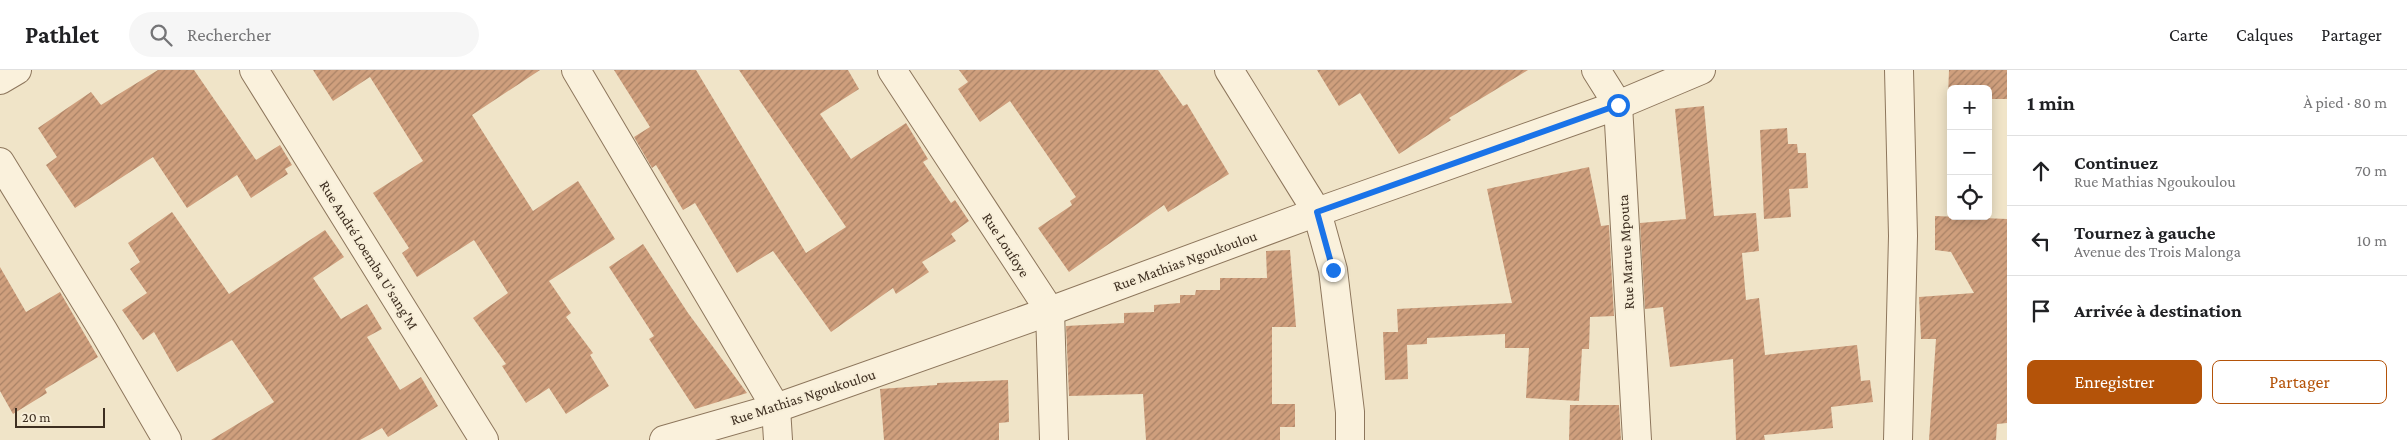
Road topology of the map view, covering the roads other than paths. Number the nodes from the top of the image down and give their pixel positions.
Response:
1 (17, 70) edge
2 (254, 70) edge
3 (576, 70) edge
4 (892, 70) edge
5 (1229, 70) edge
6 (1596, 70) edge
7 (1701, 70) edge
8 (1899, 70) edge
9 (0, 80) edge
10 (1618, 105) junction
11 (0, 162) edge
12 (1317, 212) junction
13 (1050, 311) junction
14 (776, 408) junction
15 (167, 440) edge
16 (484, 440) edge
17 (664, 440) edge
18 (778, 440) edge
19 (1054, 440) edge
20 (1350, 440) edge
21 (1637, 440) edge
22 (1898, 440) edge

1 - 9 street
2 - 16 street, Rue André Loemba U'sang'M
3 - 14 street
4 - 13 street, Rue Loufoye
5 - 12 street
6 - 10 street, Rue Marue Mpouta
7 - 10 street, Rue Mathias Ngoukoulou
8 - 22 street
10 - 12 street, Rue Mathias Ngoukoulou
10 - 21 street, Rue Marue Mpouta
11 - 15 street
12 - 13 street, Rue Mathias Ngoukoulou
12 - 20 street
13 - 14 street, Rue Mathias Ngoukoulou
13 - 19 street
14 - 17 street, Rue Mathias Ngoukoulou
14 - 18 street

